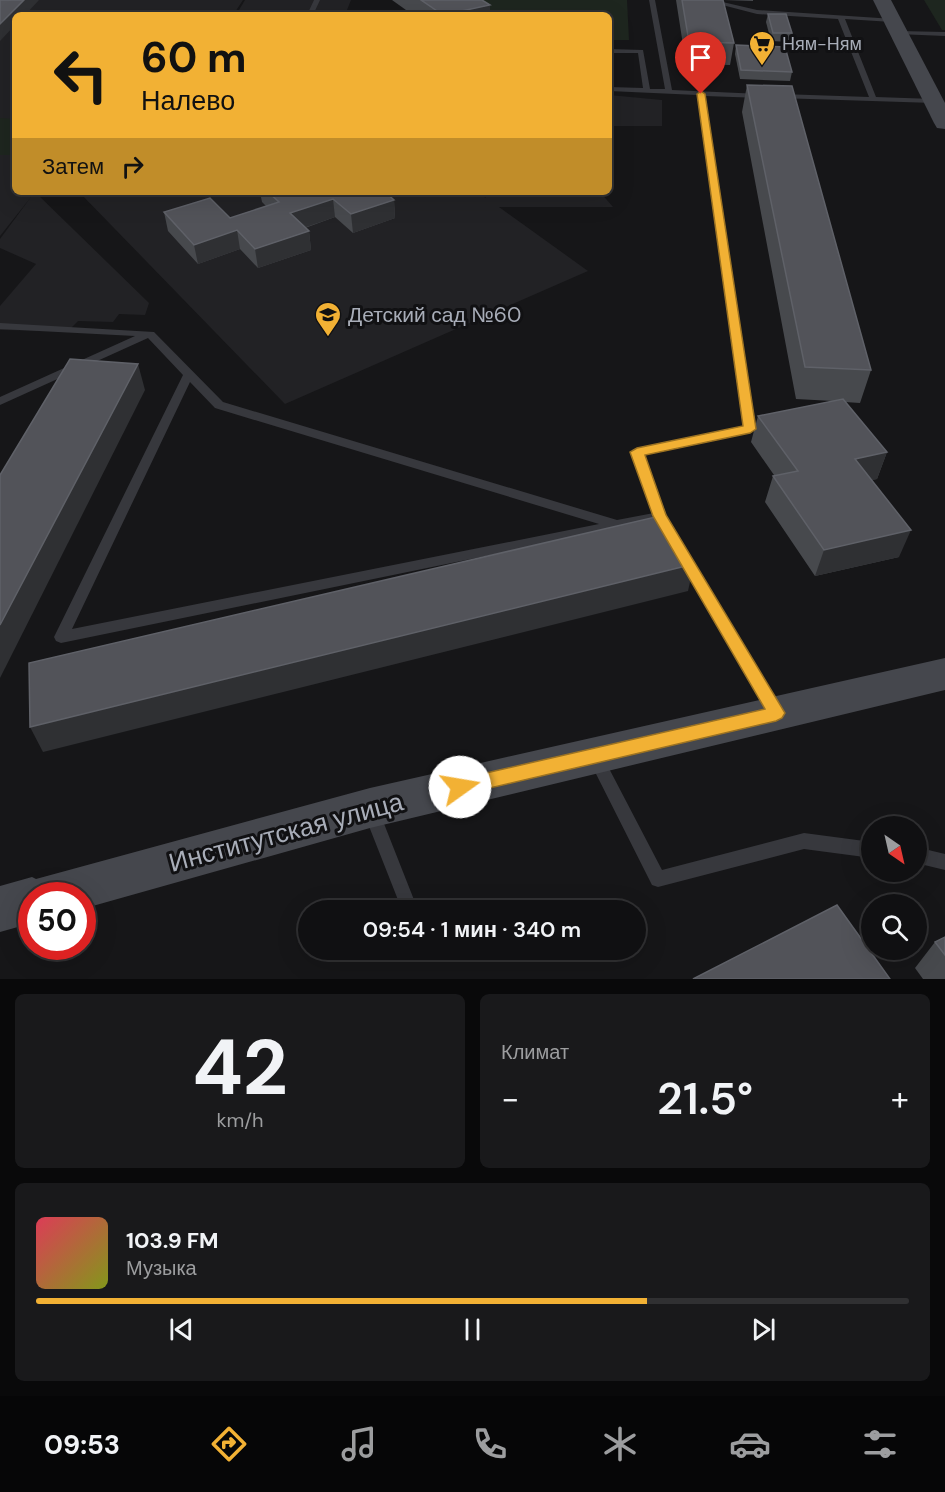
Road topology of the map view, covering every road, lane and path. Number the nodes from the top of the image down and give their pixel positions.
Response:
1 (652, 0) edge
2 (706, 0) edge
3 (882, 0) edge
4 (840, 18) junction
5 (896, 27) junction
6 (945, 34) edge
7 (612, 51) edge
8 (612, 89) edge
9 (647, 91) junction
10 (669, 92) junction
11 (701, 94) junction
12 (874, 100) junction
13 (934, 101) junction
14 (945, 123) edge
15 (0, 326) edge
16 (150, 334) junction
17 (189, 374) junction
18 (0, 401) edge
19 (660, 516) junction
20 (615, 525) junction
21 (945, 674) edge
22 (776, 713) junction
23 (595, 756) junction
24 (370, 807) junction
25 (861, 849) edge
26 (927, 858) edge
27 (945, 862) edge
28 (96, 883) edge
29 (406, 900) edge
30 (18, 904) edge
31 (0, 909) edge

1 - 10 lane
2 - 4 lane
3 - 5 main road
4 - 5 lane
4 - 12 lane
5 - 6 lane
5 - 13 main road
7 - 9 lane
8 - 9 lane
9 - 10 lane
10 - 11 lane
11 - 12 lane
11 - 19 lane
12 - 13 lane
13 - 14 main road
15 - 16 lane
16 - 17 lane
16 - 18 lane
17 - 20 lane
17 - 20 lane
19 - 20 lane
19 - 22 lane
21 - 22 main road, Институтская улица
22 - 23 main road, Институтская улица
23 - 24 main road, Институтская улица
23 - 25 lane
24 - 28 main road, Институтская улица
24 - 29 lane
26 - 27 lane
30 - 31 main road

